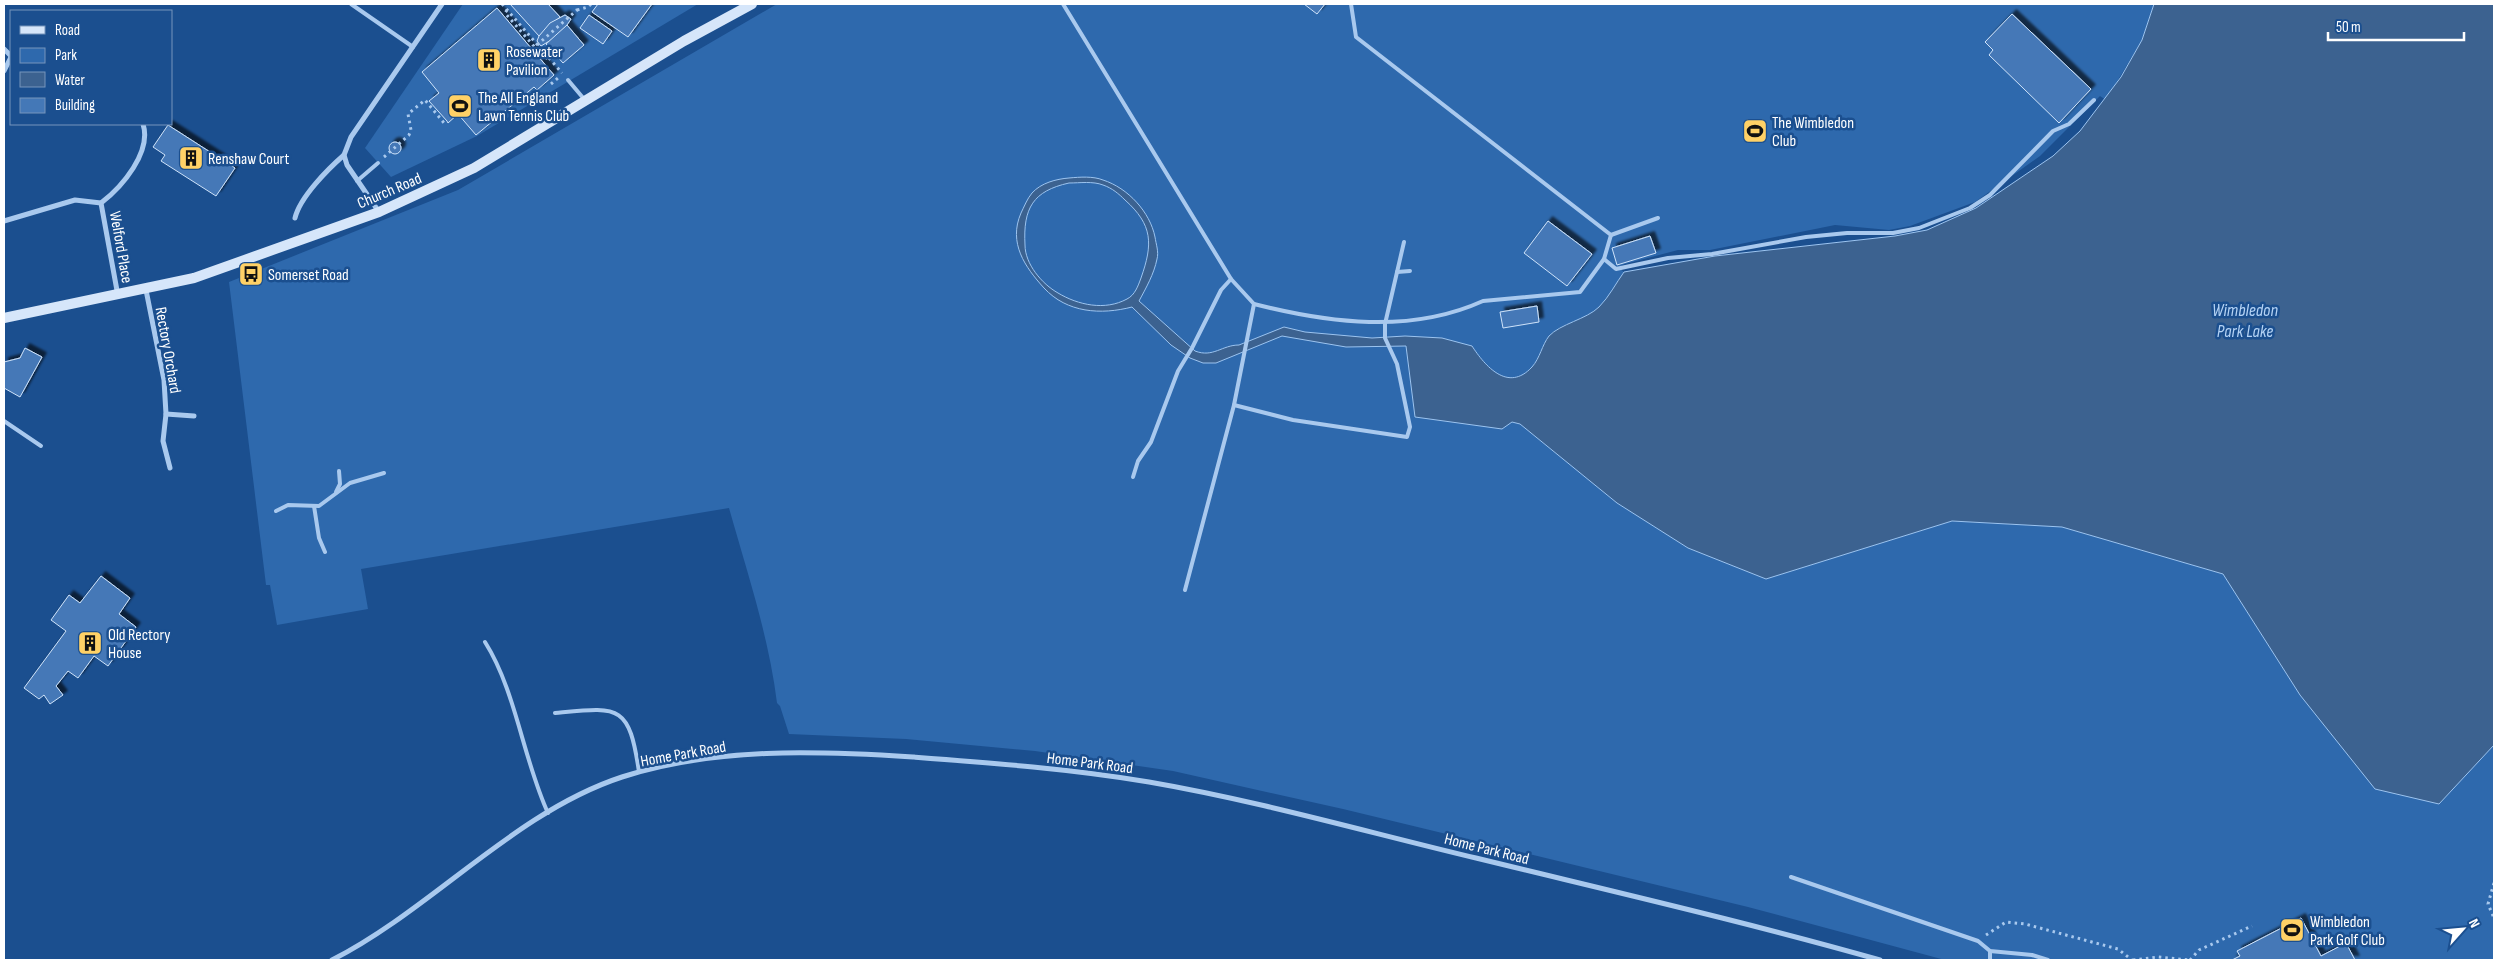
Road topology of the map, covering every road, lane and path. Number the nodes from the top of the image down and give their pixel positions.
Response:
1 (351, 4) edge
2 (442, 4) edge
3 (502, 4) edge
4 (578, 4) edge
5 (591, 4) edge
6 (752, 4) edge
7 (1063, 4) edge
8 (1351, 4) edge
9 (577, 10) junction
10 (534, 47) junction
11 (414, 48) junction
12 (10, 58) edge
13 (4, 71) edge
14 (557, 79) dead end
15 (568, 80) joint
16 (551, 84) dead end
17 (2094, 100) dead end
18 (586, 101) junction
19 (447, 121) dead end
20 (143, 125) edge
21 (344, 155) junction
22 (378, 163) joint
23 (357, 181) junction
24 (101, 203) junction
25 (379, 212) junction
26 (295, 218) dead end
27 (1658, 218) dead end
28 (4, 221) edge
29 (1611, 235) junction
30 (1404, 242) dead end
31 (1604, 260) junction
32 (1410, 271) dead end
33 (1397, 272) junction
34 (1232, 279) junction
35 (146, 290) junction
36 (118, 296) junction
37 (1254, 304) junction
38 (4, 318) edge
39 (1385, 324) junction
40 (1234, 405) junction
41 (166, 414) junction
42 (194, 416) dead end
43 (4, 421) edge
44 (41, 446) dead end
45 (170, 468) dead end
46 (339, 471) dead end
47 (384, 474) dead end
48 (1133, 476) dead end
49 (336, 492) junction
50 (314, 506) junction
51 (276, 511) dead end
52 (326, 552) dead end
53 (1186, 590) dead end
54 (486, 642) dead end
55 (555, 714) dead end
56 (639, 772) junction
57 (548, 814) junction
58 (1792, 877) dead end
59 (2494, 883) edge
60 (2494, 918) edge
61 (2252, 926) dead end
62 (1978, 941) junction
63 (1990, 951) junction
64 (332, 960) edge
65 (1880, 960) edge
66 (1990, 960) edge
67 (2048, 960) edge
68 (2132, 960) edge
69 (2190, 960) edge

1 - 11 lane
2 - 11 street
3 - 10 path
4 - 9 path
5 - 9 path
6 - 18 street, Church Road
7 - 34 lane
8 - 29 lane
9 - 10 path
10 - 15 path
11 - 21 street
12 - 13 street
14 - 16 path
15 - 18 lane
17 - 31 lane
18 - 25 street, Church Road
19 - 22 path
20 - 24 street, Welford Place
21 - 23 street
21 - 26 street
22 - 23 lane
23 - 25 street
24 - 28 street, Welford Place
24 - 36 street, Welford Place
25 - 35 street, Church Road
27 - 29 lane
29 - 31 lane
30 - 33 lane
31 - 39 lane
32 - 33 lane
33 - 39 lane
34 - 37 lane
34 - 48 lane
35 - 36 street, Church Road
35 - 41 street, Rectory Orchard
36 - 38 street, Church Road
37 - 39 lane
37 - 40 lane
39 - 40 lane
40 - 53 lane
41 - 42 street, Rectory Orchard
41 - 45 street, Rectory Orchard
43 - 44 lane
46 - 49 lane
47 - 49 lane
49 - 50 lane
50 - 51 lane
50 - 52 lane
54 - 57 lane
55 - 56 lane
56 - 57 street, Home Park Road
56 - 65 street, Home Park Road
57 - 64 street, Home Park Road
58 - 62 lane
59 - 60 path
61 - 69 path
62 - 63 lane
62 - 68 path
63 - 66 lane
63 - 67 lane
68 - 69 path

